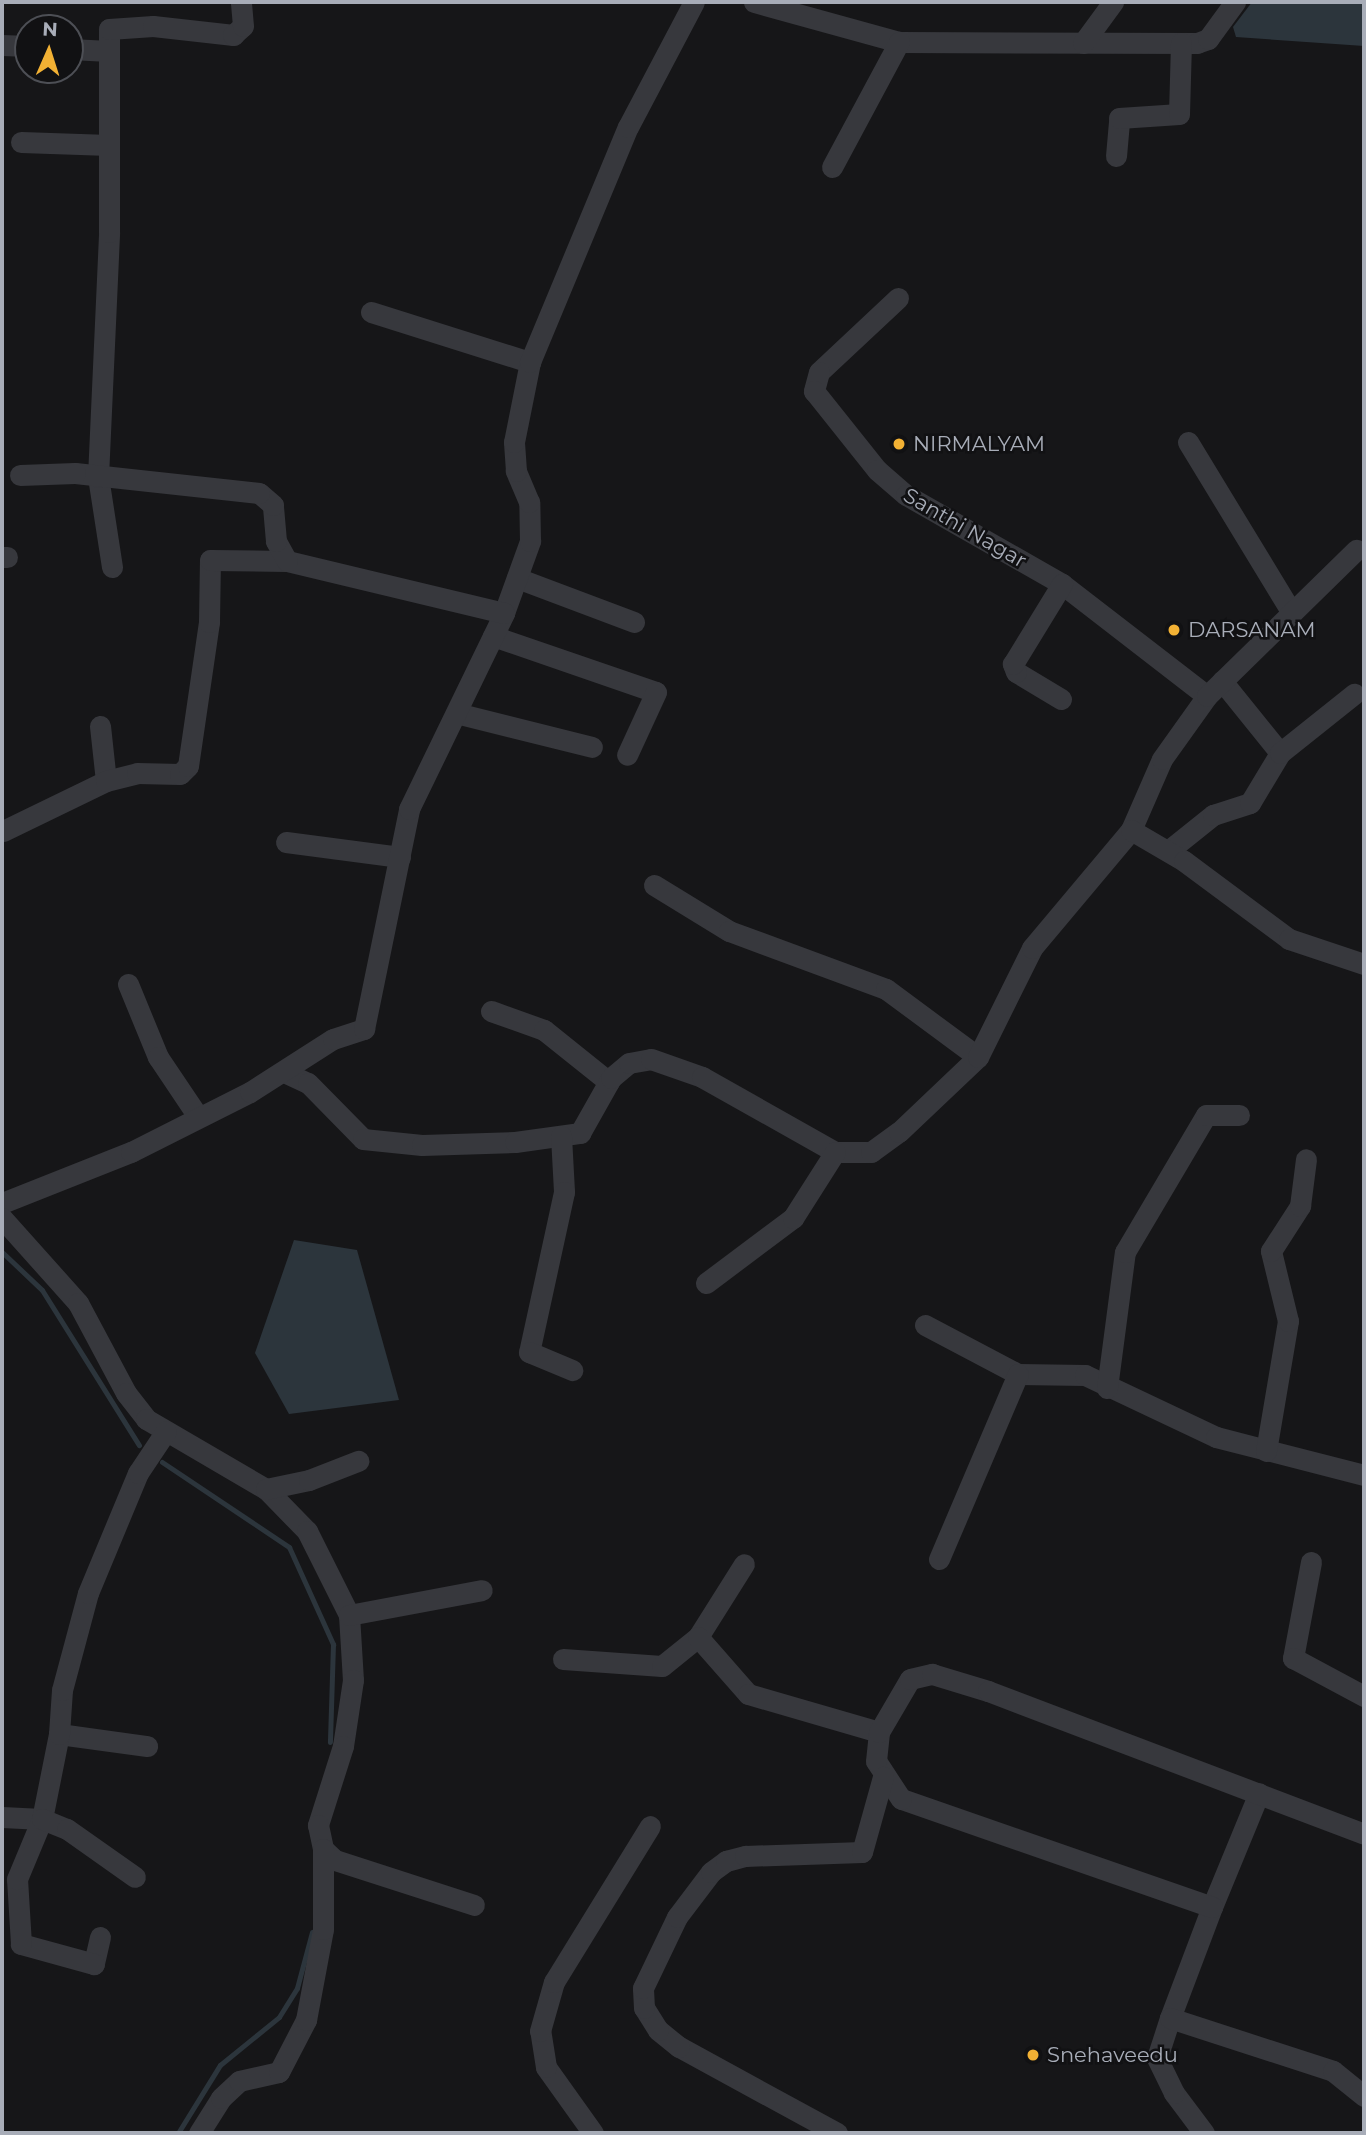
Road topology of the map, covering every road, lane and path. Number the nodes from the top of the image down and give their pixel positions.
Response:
1 (241, 2) edge
2 (694, 2) edge
3 (754, 2) edge
4 (1113, 2) edge
5 (1235, 2) edge
6 (899, 42) junction
7 (1083, 43) junction
8 (1181, 43) junction
9 (84, 50) edge
10 (109, 51) junction
11 (21, 142) dead end
12 (109, 145) junction
13 (1116, 156) dead end
14 (832, 167) dead end
15 (898, 298) dead end
16 (371, 313) dead end
17 (530, 362) junction
18 (1188, 442) dead end
19 (20, 475) dead end
20 (98, 477) junction
21 (1356, 550) dead end
22 (287, 561) junction
23 (112, 567) dead end
24 (517, 578) junction
25 (1062, 584) junction
26 (504, 612) junction
27 (1292, 613) junction
28 (634, 622) dead end
29 (493, 636) junction
30 (1215, 688) junction
31 (1354, 694) dead end
32 (1061, 699) dead end
33 (456, 713) junction
34 (100, 726) dead end
35 (592, 747) dead end
36 (1280, 753) junction
37 (627, 755) dead end
38 (106, 780) junction
39 (1131, 830) junction
40 (3, 831) edge
41 (286, 842) dead end
42 (1168, 851) junction
43 (400, 858) junction
44 (654, 885) dead end
45 (1364, 964) edge
46 (128, 984) dead end
47 (491, 1011) dead end
48 (978, 1057) junction
49 (284, 1072) junction
50 (609, 1082) junction
51 (197, 1115) junction
52 (1239, 1115) dead end
53 (561, 1136) junction
54 (835, 1152) junction
55 (1306, 1159) dead end
56 (2, 1203) edge
57 (2, 1218) edge
58 (706, 1283) dead end
59 (925, 1325) dead end
60 (572, 1370) dead end
61 (1018, 1374) junction
62 (1107, 1388) junction
63 (166, 1432) junction
64 (1266, 1451) junction
65 (358, 1461) dead end
66 (1364, 1475) edge
67 (266, 1489) junction
68 (939, 1559) dead end
69 (1311, 1562) dead end
70 (744, 1564) dead end
71 (482, 1590) dead end
72 (349, 1615) junction
73 (698, 1637) junction
74 (563, 1659) dead end
75 (1364, 1696) edge
76 (879, 1732) junction
77 (60, 1734) junction
78 (147, 1746) dead end
79 (883, 1777) junction
80 (1259, 1793) junction
81 (2, 1817) edge
82 (42, 1819) junction
83 (650, 1826) dead end
84 (1364, 1835) edge
85 (323, 1849) junction
86 (135, 1877) dead end
87 (474, 1905) dead end
88 (1212, 1907) junction
89 (100, 1937) dead end
90 (1170, 2018) junction
91 (1364, 2095) edge
92 (202, 2132) edge
93 (593, 2133) edge
94 (838, 2133) edge
95 (1204, 2133) edge

1 - 10 street
2 - 17 street
3 - 6 street
4 - 7 street
5 - 8 street
6 - 7 street
6 - 14 street
7 - 8 street
8 - 13 street
9 - 10 street
10 - 12 street
11 - 12 street
12 - 20 street
15 - 25 street, Santhi Nagar
16 - 17 street
17 - 24 street
18 - 27 street
19 - 20 street
20 - 22 street
20 - 23 street
21 - 27 street
22 - 26 street
22 - 38 street
24 - 26 street
24 - 28 street
25 - 30 street, Santhi Nagar
25 - 32 street
26 - 29 street
27 - 30 street
29 - 33 street
29 - 37 street
30 - 36 street, Santhi Nagar
30 - 39 street
31 - 36 street
33 - 35 street
33 - 43 street
34 - 38 street
36 - 42 street
38 - 40 street
39 - 42 street
39 - 48 street
41 - 43 street
42 - 45 street
43 - 49 street
44 - 48 street
46 - 51 street
47 - 50 street
48 - 54 street
49 - 51 street
49 - 53 street
50 - 53 street
50 - 54 street
51 - 56 street
52 - 62 street
53 - 60 street
54 - 58 street
55 - 64 street
57 - 63 street
59 - 61 street
61 - 62 street
61 - 68 street
62 - 64 street
63 - 67 street
63 - 77 street
64 - 66 street
65 - 67 street
67 - 72 street
69 - 75 street
70 - 73 street
71 - 72 street
72 - 85 street
73 - 74 street
73 - 76 street
76 - 79 street
76 - 80 street
77 - 78 street
77 - 82 street
79 - 88 street
79 - 94 street
80 - 84 street
80 - 88 street
81 - 82 street
82 - 86 street
82 - 89 street
83 - 93 street
85 - 87 street
85 - 92 street
88 - 90 street
90 - 91 street
90 - 95 street

